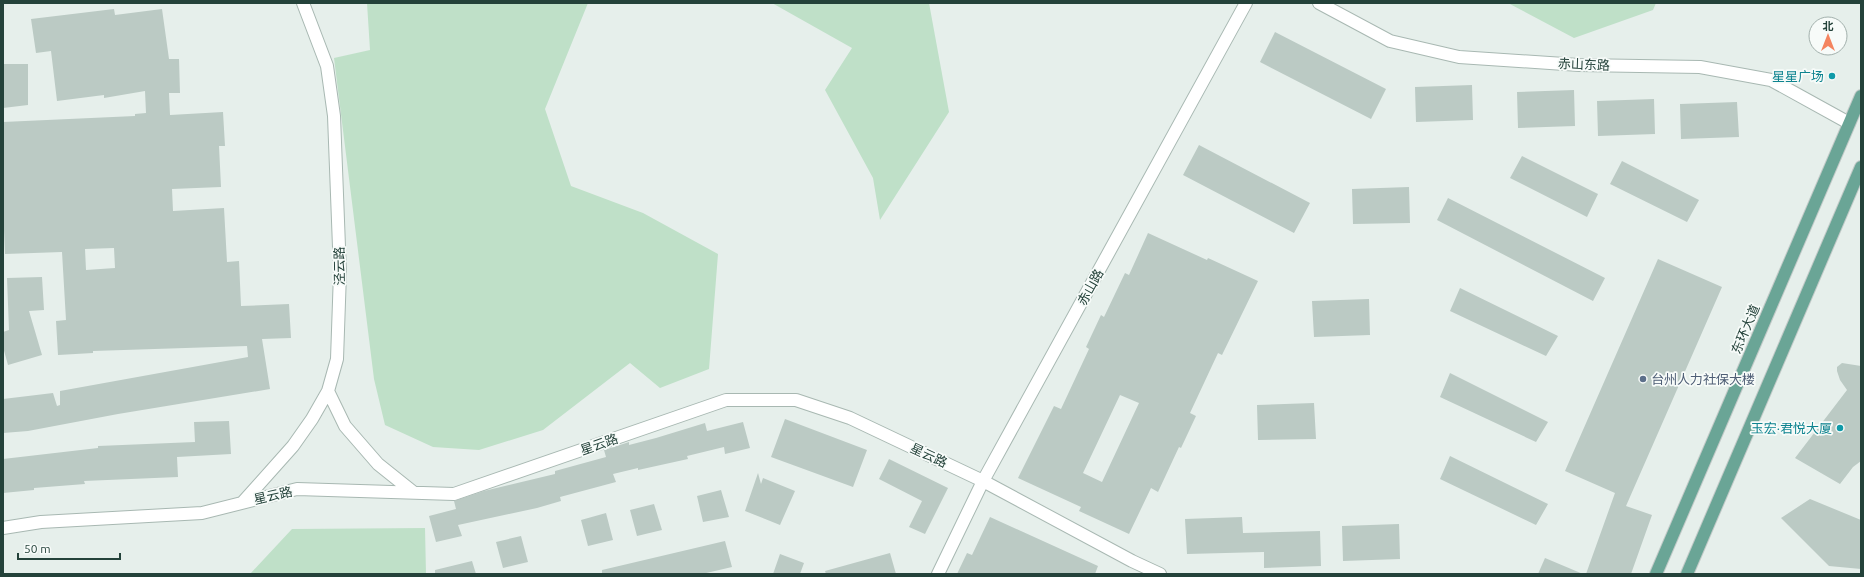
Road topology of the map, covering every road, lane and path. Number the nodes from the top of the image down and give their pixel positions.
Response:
1 (303, 3) edge
2 (1246, 3) edge
3 (1319, 3) edge
4 (1861, 96) edge
5 (1849, 123) junction
6 (1861, 167) edge
7 (328, 391) junction
8 (983, 481) junction
9 (413, 492) junction
10 (243, 502) junction
11 (3, 528) edge
12 (938, 574) edge
13 (1160, 574) edge
14 (1656, 574) edge
15 (1687, 574) edge

1 - 7 street, 泾云路
2 - 8 street, 赤山路
3 - 5 street, 赤山东路
4 - 5 main road, 东环大道
5 - 14 main road, 东环大道
6 - 15 main road
7 - 9 street
7 - 10 street, 泾云路
8 - 9 street, 星云路
8 - 12 street, 赤山路
8 - 13 street, 星云路
9 - 10 street, 星云路
10 - 11 street, 星云路

